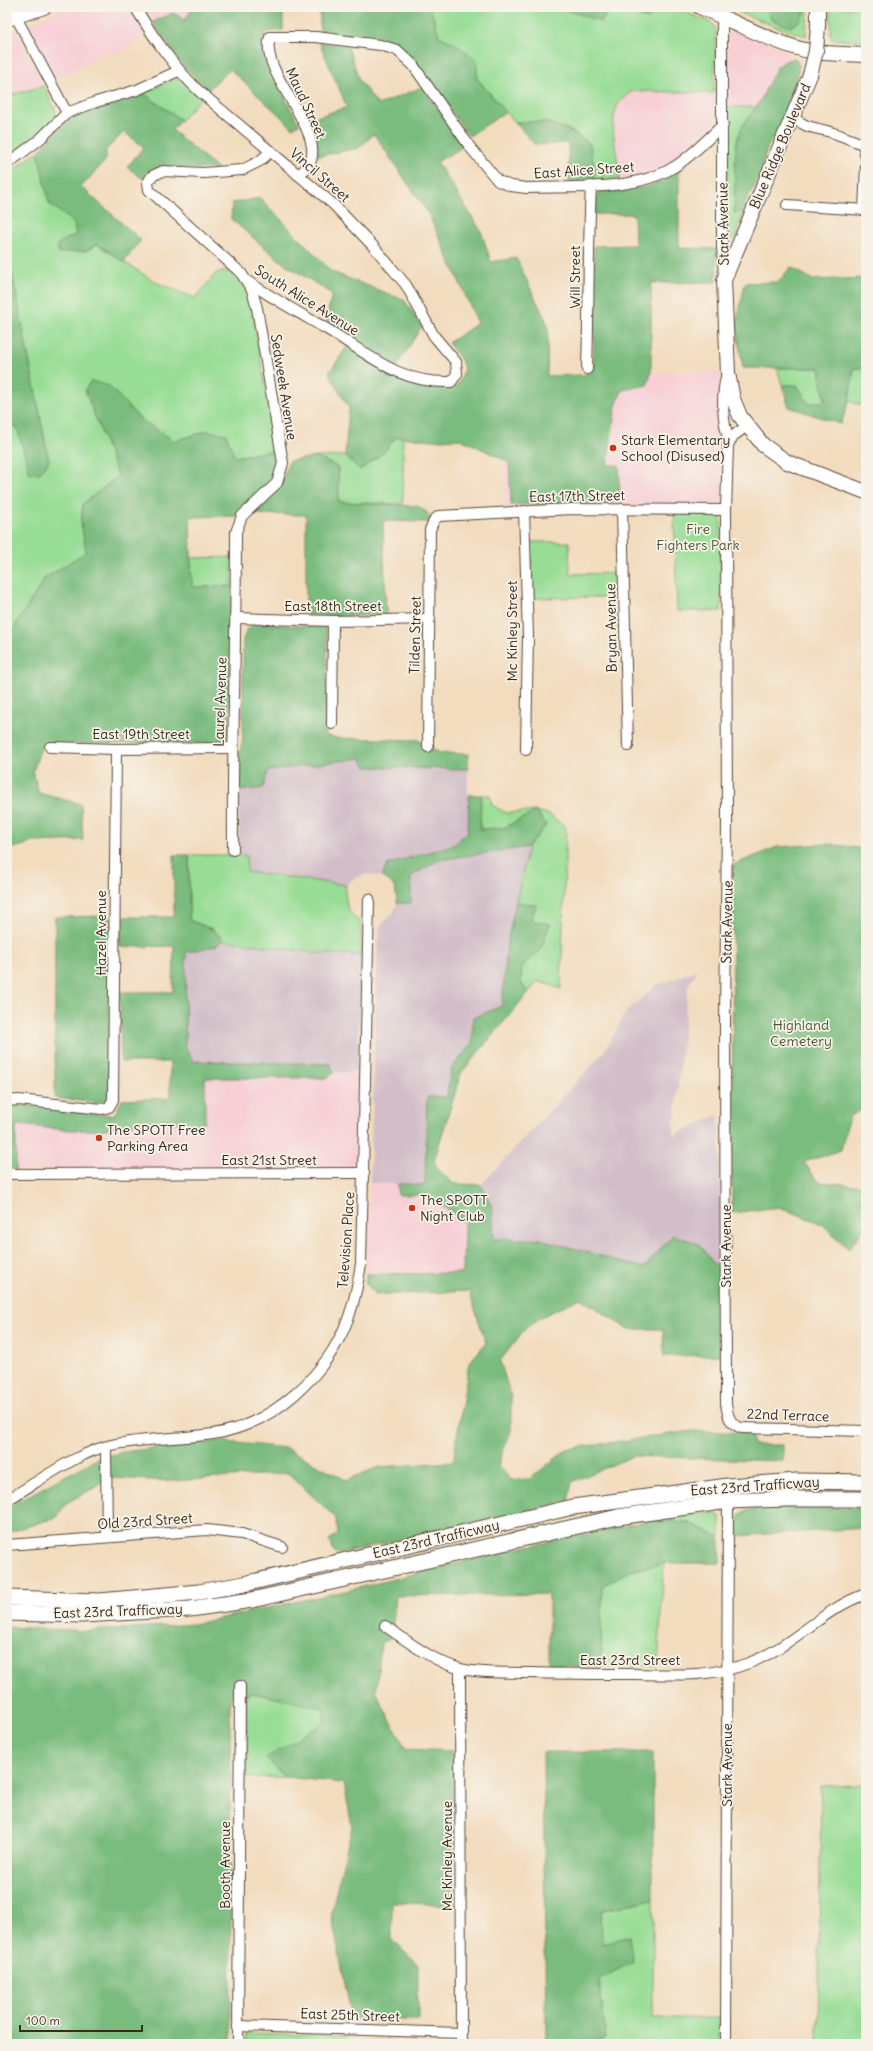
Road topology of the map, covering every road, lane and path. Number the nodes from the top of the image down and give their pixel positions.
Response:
1 (44, 7) edge
2 (135, 7) edge
3 (700, 7) edge
4 (818, 7) edge
5 (722, 12) edge
6 (11, 18) edge
7 (397, 50) joint
8 (866, 55) edge
9 (178, 71) junction
10 (67, 113) junction
11 (793, 117) junction
12 (723, 125) junction
13 (271, 151) junction
14 (866, 158) edge
15 (7, 164) edge
16 (866, 166) edge
17 (298, 175) junction
18 (591, 186) junction
19 (788, 205) dead end
20 (865, 210) edge
21 (246, 280) junction
22 (724, 280) junction
23 (587, 369) dead end
24 (728, 373) junction
25 (451, 382) joint
26 (747, 426) junction
27 (729, 440) junction
28 (866, 492) edge
29 (622, 509) junction
30 (726, 510) junction
31 (524, 511) junction
32 (433, 523) joint
33 (236, 618) junction
34 (430, 619) junction
35 (333, 621) junction
36 (332, 724) dead end
37 (628, 746) dead end
38 (50, 747) dead end
39 (428, 747) dead end
40 (232, 748) junction
41 (116, 749) junction
42 (526, 750) dead end
43 (233, 850) dead end
44 (369, 898) dead end
45 (7, 1101) edge
46 (364, 1173) junction
47 (7, 1174) edge
48 (726, 1404) joint
49 (866, 1431) edge
50 (106, 1447) junction
51 (866, 1482) edge
52 (728, 1486) junction
53 (866, 1499) edge
54 (7, 1500) edge
55 (728, 1501) junction
56 (107, 1537) junction
57 (7, 1545) edge
58 (282, 1547) dead end
59 (866, 1594) edge
60 (7, 1598) edge
61 (7, 1613) edge
62 (385, 1626) dead end
63 (460, 1669) junction
64 (727, 1669) junction
65 (240, 1686) dead end
66 (238, 2026) junction
67 (461, 2033) junction
68 (238, 2044) edge
69 (461, 2044) edge
70 (726, 2044) edge

1 - 6 main road
2 - 9 street, Vincil Street
3 - 5 main road
4 - 11 main road, Blue Ridge Boulevard, bridge
5 - 8 main road
5 - 12 street, Stark Avenue
6 - 10 street
7 - 17 street, Maud Street
7 - 18 street, East Alice Street
9 - 10 street
9 - 13 street, Vincil Street
10 - 15 street
11 - 14 street
11 - 22 main road, Blue Ridge Boulevard
12 - 18 street, East Alice Street
12 - 22 street, Stark Avenue
13 - 17 street, Vincil Street
13 - 21 street, South Alice Avenue
16 - 20 street
17 - 25 street, Vincil Street
18 - 23 street, Will Street
19 - 20 street
21 - 25 street, South Alice Avenue
21 - 33 street, Sedweek Avenue
22 - 24 main road, Stark Avenue
24 - 26 main road
24 - 27 street, Stark Avenue
26 - 27 street
26 - 28 main road
27 - 30 street, Stark Avenue
29 - 30 street, East 17th Street
29 - 31 street, East 17th Street
29 - 37 street, Bryan Avenue
30 - 48 street, Stark Avenue
31 - 32 street, East 17th Street
31 - 42 street, Mc Kinley Street
32 - 34 street, Tilden Street
33 - 35 street, East 18th Street
33 - 40 street, Laurel Avenue
34 - 35 street, East 18th Street
34 - 39 street, Tilden Street
35 - 36 street
38 - 41 street, East 19th Street
40 - 41 street, East 19th Street
40 - 43 street, Laurel Avenue
41 - 45 street, Hazel Avenue
44 - 46 street, Television Place
46 - 47 street, East 21st Street
46 - 50 street, Television Place
48 - 49 street, 22nd Terrace
50 - 54 street, Television Place
50 - 56 street
51 - 52 main road, East 23rd Trafficway
52 - 55 street, Stark Avenue
52 - 60 main road, East 23rd Trafficway
53 - 55 main road, East 23rd Trafficway
55 - 61 main road, East 23rd Trafficway
55 - 64 street, Stark Avenue
56 - 57 street, Old 23rd Street
56 - 58 street, Old 23rd Street
59 - 64 street, East 23rd Street
62 - 63 street, East 23rd Street
63 - 64 street, East 23rd Street
63 - 67 street, Mc Kinley Avenue
64 - 70 street, Stark Avenue
65 - 66 street, Booth Avenue
66 - 67 street, East 25th Street
66 - 68 street, Booth Avenue
67 - 69 street, Mc Kinley Avenue

